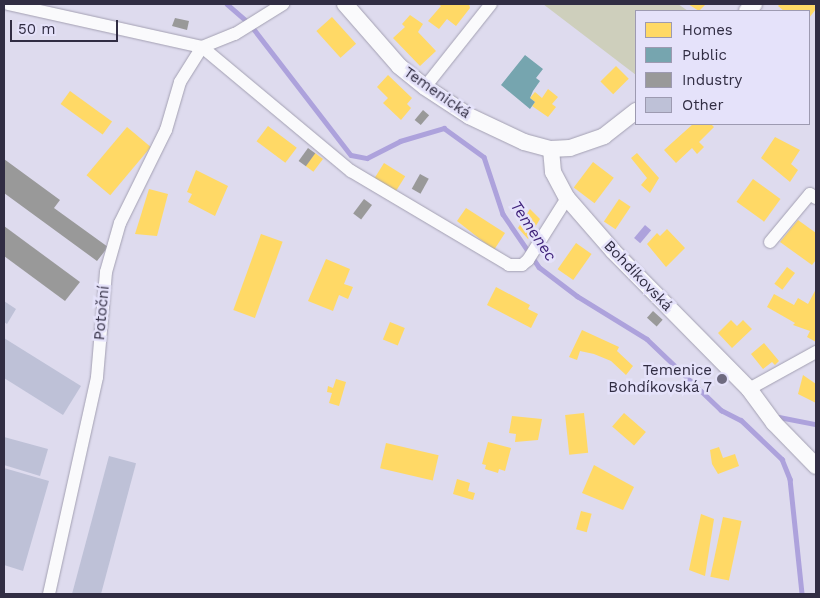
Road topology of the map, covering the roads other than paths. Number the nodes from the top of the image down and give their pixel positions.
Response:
1 (8, 4) edge
2 (283, 4) edge
3 (345, 4) edge
4 (491, 4) edge
5 (202, 47) junction
6 (425, 87) junction
7 (635, 112) edge
8 (551, 150) junction
9 (567, 198) junction
10 (816, 198) edge
11 (770, 242) dead end
12 (816, 352) edge
13 (749, 389) junction
14 (816, 466) edge
15 (49, 594) edge

1 - 5 street
2 - 5 street
3 - 6 street, Temenická
4 - 6 street
5 - 9 street
5 - 15 street, Potoční
6 - 8 street, Temenická
7 - 8 street
8 - 9 street, Bohdíkovská
9 - 13 street, Bohdíkovská
10 - 11 street
12 - 13 street
13 - 14 street, Bohdíkovská

